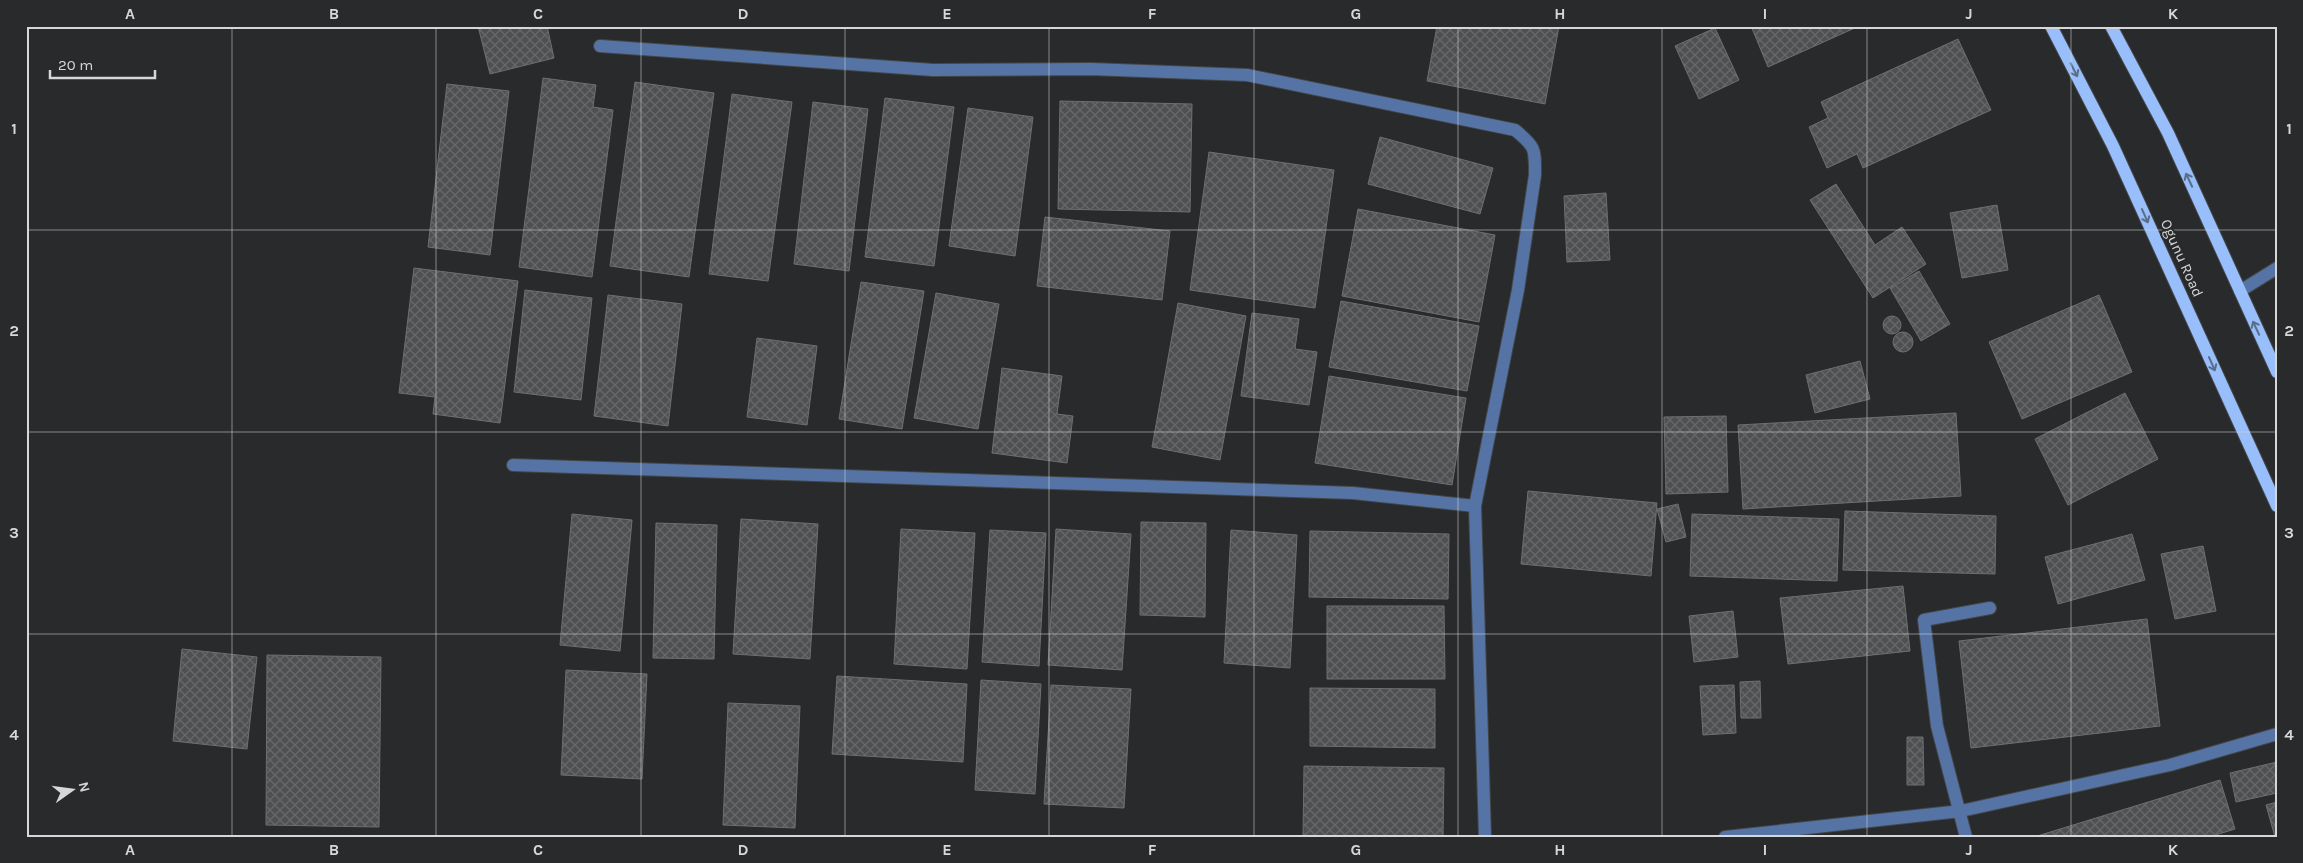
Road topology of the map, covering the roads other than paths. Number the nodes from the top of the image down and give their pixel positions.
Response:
1 (2051, 26) edge
2 (2111, 26) edge
3 (600, 46) dead end
4 (2277, 268) edge
5 (2240, 291) junction
6 (2277, 372) edge
7 (513, 465) dead end
8 (1475, 506) junction
9 (2277, 506) edge
10 (1990, 608) dead end
11 (2277, 734) edge
12 (1961, 811) junction
13 (1485, 837) edge
14 (1725, 837) edge
15 (1966, 837) edge

1 -> 9 main road, Ogunu Road
5 -> 2 main road
3 - 8 street
4 - 5 street
6 -> 5 main road
7 - 8 street
8 - 13 street
10 - 12 street
11 - 12 street
12 - 14 street
12 - 15 street

